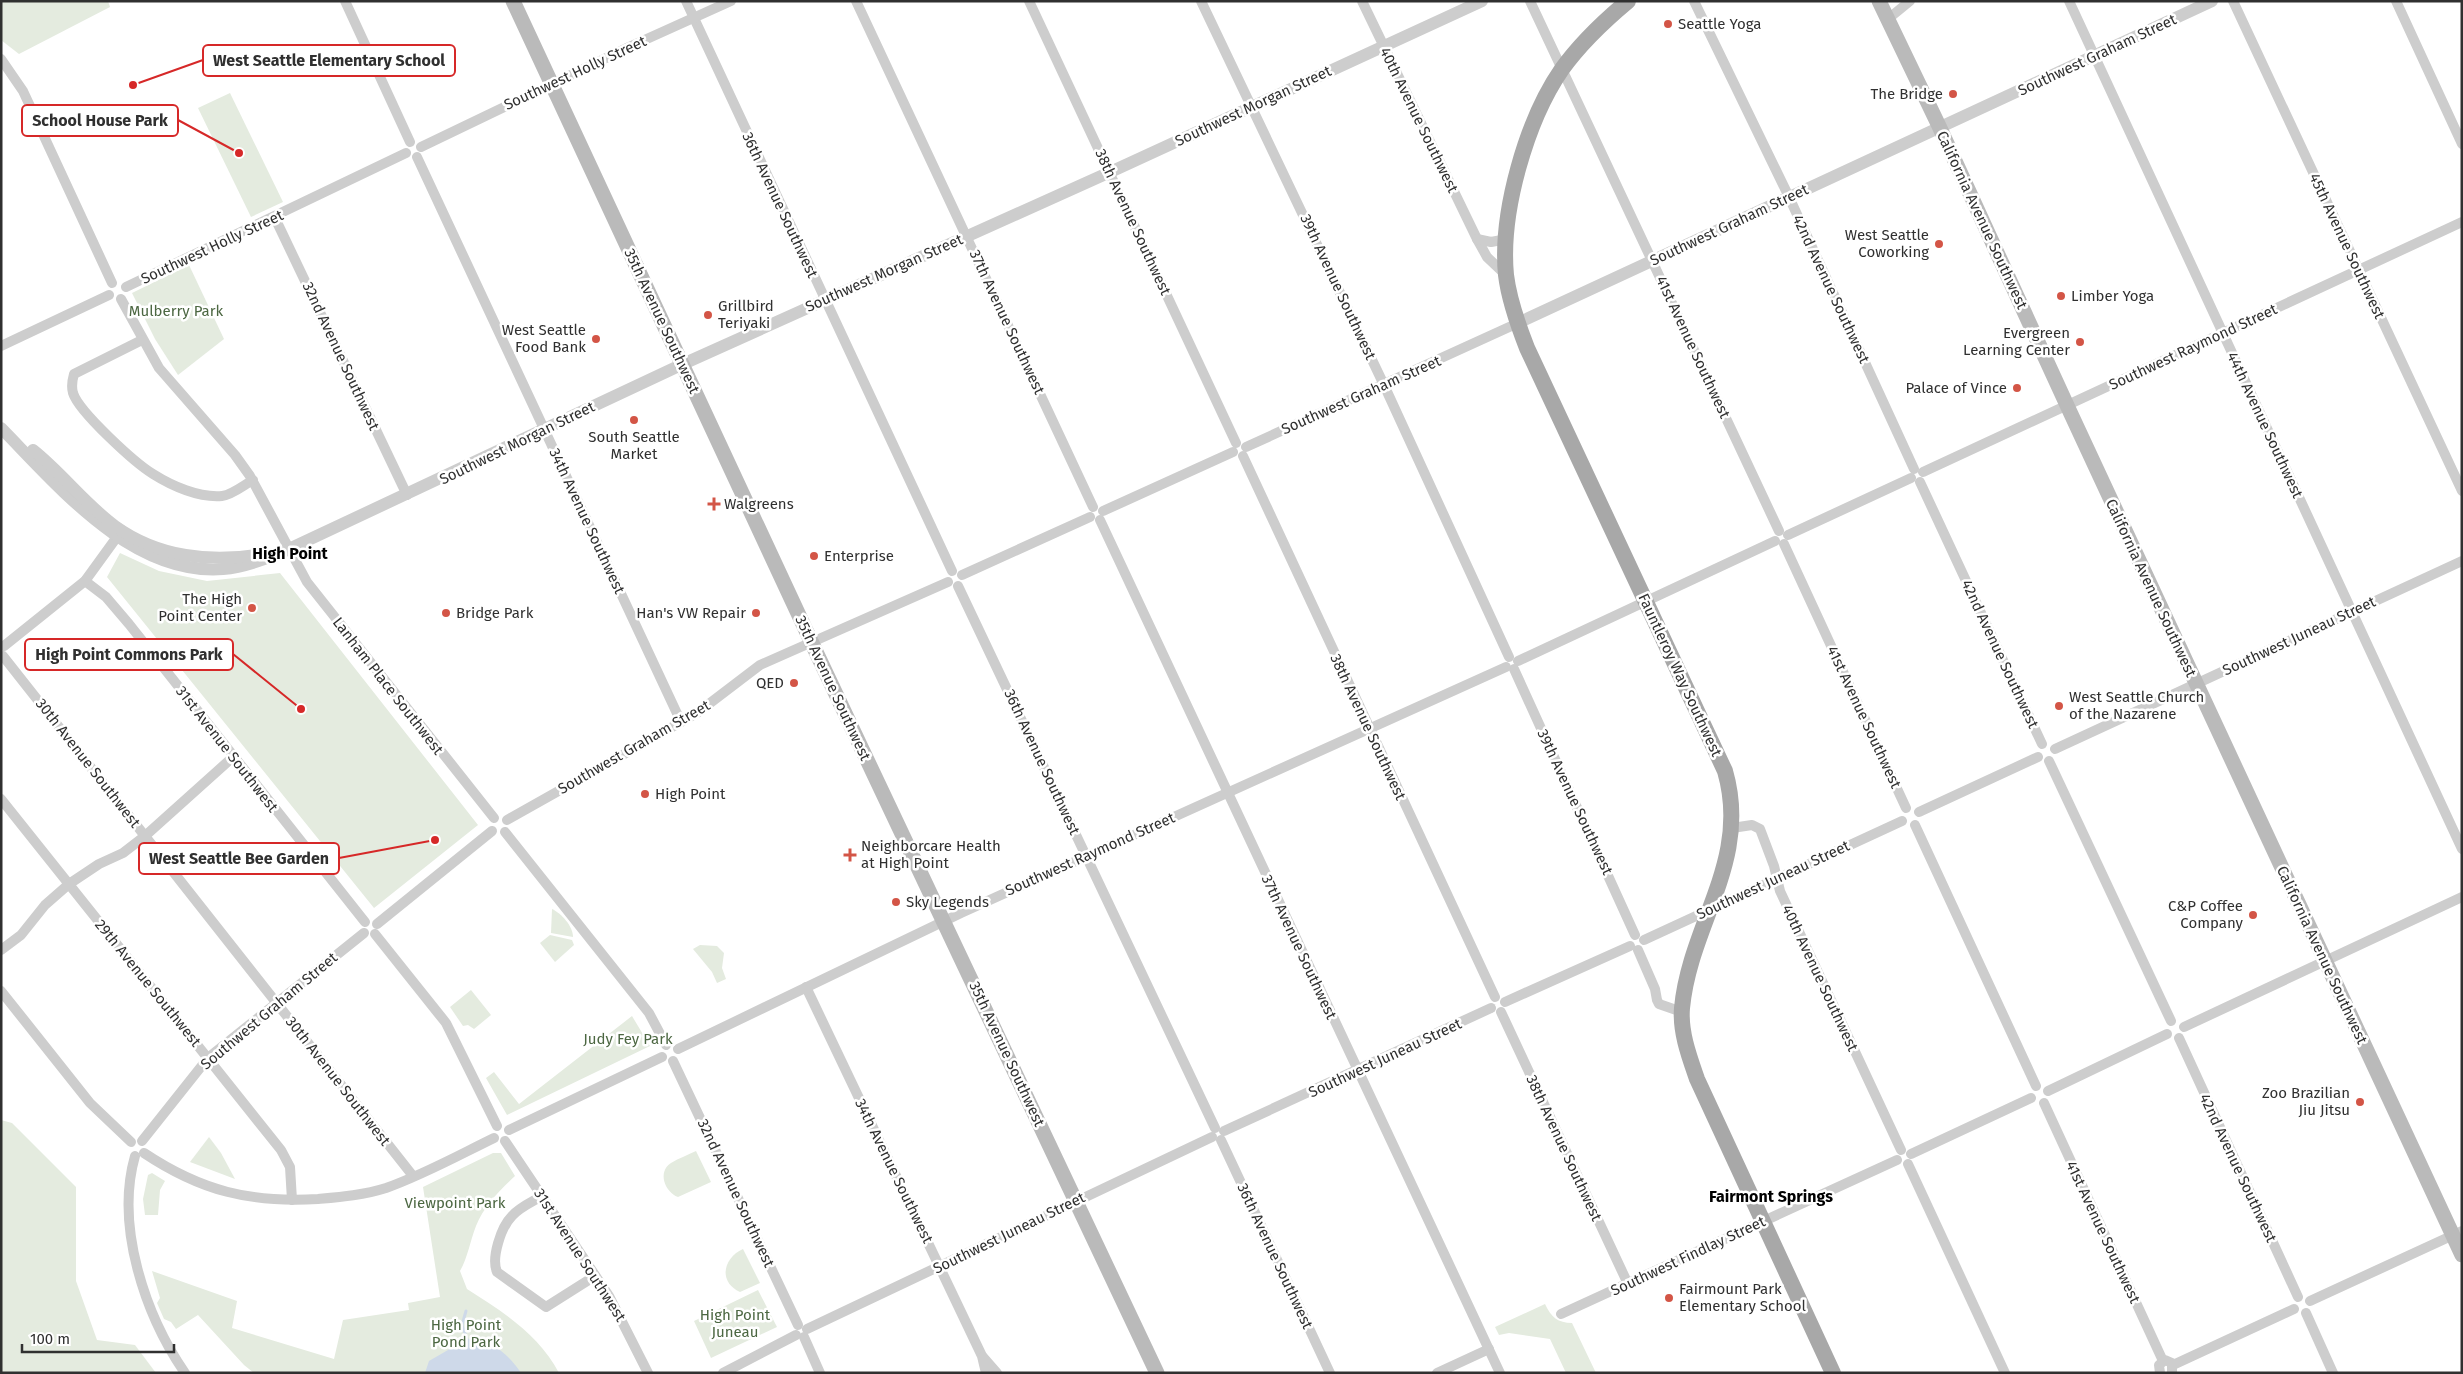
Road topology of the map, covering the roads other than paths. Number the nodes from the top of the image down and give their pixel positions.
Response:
1 (345, 1) edge
2 (513, 1) edge
3 (686, 1) edge
4 (731, 1) edge
5 (856, 1) edge
6 (1029, 1) edge
7 (1201, 1) edge
8 (1362, 1) edge
9 (1482, 1) edge
10 (1530, 1) edge
11 (1628, 1) edge
12 (1694, 1) edge
13 (1879, 1) edge
14 (1910, 1) edge
15 (2069, 1) edge
16 (2212, 1) edge
17 (2233, 1) edge
18 (2396, 1) edge
19 (693, 17) junction
20 (1888, 20) junction
21 (1383, 46) junction
22 (2094, 56) junction
23 (1, 59) edge
24 (1562, 69) junction
25 (551, 84) junction
26 (1252, 107) junction
27 (1939, 126) junction
28 (410, 142) junction
29 (2462, 144) edge
30 (421, 147) junction
31 (406, 153) junction
32 (416, 157) junction
33 (1110, 172) junction
34 (1789, 197) junction
35 (276, 218) junction
36 (2462, 222) edge
37 (967, 235) junction
38 (1477, 239) junction
39 (1507, 239) junction
40 (1653, 260) junction
41 (2358, 270) junction
42 (1506, 275) junction
43 (112, 283) junction
44 (126, 288) junction
45 (109, 295) junction
46 (122, 299) junction
47 (824, 300) junction
48 (1518, 323) junction
49 (2223, 333) junction
50 (142, 340) junction
51 (1, 346) edge
52 (683, 364) junction
53 (1384, 385) junction
54 (2067, 406) junction
55 (1, 427) edge
56 (544, 429) junction
57 (1240, 450) junction
58 (1917, 475) junction
59 (253, 480) junction
60 (2462, 491) edge
61 (407, 495) junction
62 (1096, 514) junction
63 (120, 534) junction
64 (1782, 538) junction
65 (289, 549) junction
66 (2462, 561) edge
67 (962, 575) junction
68 (950, 576) junction
69 (85, 581) junction
70 (958, 586) junction
71 (1646, 601) junction
72 (2353, 612) junction
73 (811, 642) junction
74 (2, 651) edge
75 (1512, 663) junction
76 (2196, 684) junction
77 (681, 722) junction
78 (1369, 728) junction
79 (2042, 744) junction
80 (2055, 749) junction
81 (233, 757) junction
82 (2038, 757) junction
83 (2050, 762) junction
84 (1227, 792) junction
85 (1, 799) edge
86 (1906, 808) junction
87 (1919, 812) junction
88 (494, 818) junction
89 (507, 820) junction
90 (1902, 821) junction
91 (1915, 825) junction
92 (1732, 828) junction
93 (492, 831) junction
94 (505, 832) junction
95 (145, 836) junction
96 (2462, 849) edge
97 (1086, 856) junction
98 (1776, 878) junction
99 (69, 884) junction
100 (2462, 897) edge
101 (1710, 909) junction
102 (944, 921) junction
103 (372, 930) junction
104 (1639, 938) junction
105 (1634, 948) junction
106 (1, 950) edge
107 (2325, 961) junction
108 (806, 987) junction
109 (1, 991) edge
110 (276, 1002) junction
111 (1499, 1007) junction
112 (1682, 1012) junction
113 (2171, 1021) junction
114 (2184, 1027) junction
115 (2167, 1034) junction
116 (2179, 1038) junction
117 (666, 1045) junction
118 (678, 1049) junction
119 (662, 1057) junction
120 (208, 1058) junction
121 (673, 1061) junction
122 (1358, 1071) junction
123 (2036, 1086) junction
124 (2048, 1090) junction
125 (2031, 1098) junction
126 (2044, 1103) junction
127 (497, 1126) junction
128 (509, 1130) junction
129 (1218, 1134) junction
130 (494, 1138) junction
131 (142, 1141) junction
132 (506, 1141) junction
133 (131, 1142) junction
134 (1912, 1154) junction
135 (140, 1155) junction
136 (1899, 1155) junction
137 (1908, 1164) junction
138 (413, 1176) junction
139 (542, 1196) junction
140 (292, 1200) junction
141 (1075, 1200) junction
142 (1763, 1222) junction
143 (2457, 1233) edge
144 (2462, 1255) edge
145 (939, 1267) junction
146 (595, 1276) junction
147 (1628, 1284) junction
148 (2298, 1297) junction
149 (2310, 1301) junction
150 (2294, 1309) junction
151 (2306, 1313) junction
152 (1560, 1314) dead end
153 (801, 1332) junction
154 (1489, 1348) junction
155 (982, 1356) junction
156 (2159, 1369) edge
157 (2173, 1369) edge
158 (185, 1373) edge
159 (648, 1373) edge
160 (722, 1373) edge
161 (820, 1373) edge
162 (986, 1373) edge
163 (996, 1373) edge
164 (1157, 1373) edge
165 (1330, 1373) edge
166 (1437, 1373) edge
167 (1500, 1373) edge
168 (1833, 1373) edge
169 (2005, 1373) edge
170 (2333, 1373) edge

1 - 28 street
2 - 25 main road, 35th Avenue Southwest
3 - 19 street, 36th Avenue Southwest
4 - 19 street, Southwest Holly Street
5 - 37 street, 37th Avenue Southwest
6 - 33 street, 38th Avenue Southwest
7 - 26 street, 39th Avenue Southwest
8 - 21 street, 40th Avenue Southwest
9 - 21 street, Southwest Morgan Street
10 - 24 street, 41st Avenue Southwest
11 - 24 main road, Fauntleroy Way Southwest
12 - 34 street, 42nd Avenue Southwest
13 - 20 main road, California Avenue Southwest
14 - 20 street
15 - 22 street, 44th Avenue Southwest
16 - 22 street, Southwest Graham Street
17 - 41 street, 45th Avenue Southwest
18 - 29 street
19 - 25 street, Southwest Holly Street
19 - 47 street, 36th Avenue Southwest
20 - 27 main road, California Avenue Southwest
21 - 26 street, Southwest Morgan Street
21 - 38 street, 40th Avenue Southwest
22 - 27 street, Southwest Graham Street
22 - 49 street, 44th Avenue Southwest
23 - 43 street
24 - 39 main road, Fauntleroy Way Southwest
24 - 40 street, 41st Avenue Southwest
25 - 30 street, Southwest Holly Street
25 - 52 main road, 35th Avenue Southwest
26 - 33 street, Southwest Morgan Street
26 - 53 street, 39th Avenue Southwest
27 - 34 street, Southwest Graham Street
27 - 54 main road, California Avenue Southwest
28 - 30 street
28 - 31 street
30 - 32 street
31 - 32 street
31 - 35 street, Southwest Holly Street
32 - 56 street, 34th Avenue Southwest
33 - 37 street, Southwest Morgan Street
33 - 57 street, 38th Avenue Southwest
34 - 40 street, Southwest Graham Street
34 - 58 street, 42nd Avenue Southwest
35 - 44 street, Southwest Holly Street
35 - 61 street, 32nd Avenue Southwest
36 - 41 street, Southwest Raymond Street
37 - 47 street, Southwest Morgan Street
37 - 62 street, 37th Avenue Southwest
38 - 39 street
38 - 42 street, 40th Avenue Southwest
39 - 42 main road, Fauntleroy Way Southwest
40 - 48 street, Southwest Graham Street
40 - 64 street, 41st Avenue Southwest
41 - 49 street, Southwest Raymond Street
41 - 60 street, 45th Avenue Southwest
42 - 48 main road, Fauntleroy Way Southwest
43 - 44 street
43 - 45 street
44 - 46 street
45 - 46 street
45 - 51 street
46 - 50 street
47 - 52 street, Southwest Morgan Street
47 - 68 street, 36th Avenue Southwest
48 - 53 street, Southwest Graham Street
48 - 71 main road, Fauntleroy Way Southwest
49 - 54 street, Southwest Raymond Street
49 - 72 street, 44th Avenue Southwest
50 - 59 street
50 - 59 street
52 - 56 street, Southwest Morgan Street
52 - 73 main road, 35th Avenue Southwest
53 - 57 street, Southwest Graham Street
53 - 75 street, 39th Avenue Southwest
54 - 58 street, Southwest Raymond Street
54 - 76 main road, California Avenue Southwest
55 - 63 street, Southwest Morgan Street
56 - 61 street, Southwest Morgan Street
56 - 77 street, 34th Avenue Southwest
57 - 62 street, Southwest Graham Street
57 - 78 street, 38th Avenue Southwest
58 - 64 street, Southwest Raymond Street
58 - 79 street, 42nd Avenue Southwest
59 - 65 street
61 - 65 street, Southwest Morgan Street
62 - 67 street, Southwest Graham Street
62 - 84 street, 37th Avenue Southwest
63 - 65 street, Southwest Morgan Street
63 - 69 street
64 - 71 street, Southwest Raymond Street
64 - 86 street, 41st Avenue Southwest
65 - 88 street, Lanham Place Southwest
66 - 72 street, Southwest Juneau Street
67 - 68 street
67 - 70 street
68 - 70 street
68 - 73 street, Southwest Graham Street
69 - 74 street
69 - 81 street, 31st Avenue Southwest
70 - 97 street, 36th Avenue Southwest
71 - 75 street, Southwest Raymond Street
71 - 92 main road, Fauntleroy Way Southwest
72 - 76 street, Southwest Juneau Street
72 - 96 street, 44th Avenue Southwest
73 - 77 street, Southwest Graham Street
73 - 102 main road, 35th Avenue Southwest
74 - 95 street, 30th Avenue Southwest
75 - 78 street, Southwest Raymond Street
75 - 104 street, 39th Avenue Southwest
76 - 80 street, Southwest Juneau Street
76 - 107 main road, California Avenue Southwest
77 - 89 street, Southwest Graham Street
78 - 84 street, Southwest Raymond Street
78 - 111 street, 38th Avenue Southwest
79 - 80 street
79 - 82 street
80 - 83 street
81 - 95 street
81 - 103 street, 31st Avenue Southwest
82 - 83 street
82 - 87 street
83 - 113 street
84 - 97 street, Southwest Raymond Street
84 - 122 street, 37th Avenue Southwest
85 - 99 street, 29th Avenue Southwest
86 - 87 street
86 - 90 street
87 - 91 street
88 - 89 street
88 - 93 street
89 - 94 street
90 - 91 street
90 - 98 street, Southwest Juneau Street
91 - 123 street
92 - 98 street, 40th Avenue Southwest
92 - 101 main road, Fauntleroy Way Southwest
93 - 94 street
93 - 103 street, Southwest Graham Street
94 - 117 street
95 - 99 street
95 - 110 street, 30th Avenue Southwest
97 - 102 street, Southwest Raymond Street
97 - 129 street, 36th Avenue Southwest
98 - 101 street, Southwest Juneau Street
98 - 136 street, 40th Avenue Southwest
99 - 106 street
99 - 120 street, 29th Avenue Southwest
100 - 107 street
101 - 104 street, Southwest Juneau Street
101 - 112 main road, Fauntleroy Way Southwest
102 - 108 street, Southwest Raymond Street
102 - 141 main road, 35th Avenue Southwest
103 - 110 street, Southwest Graham Street
103 - 127 street
104 - 105 street
105 - 111 street, Southwest Juneau Street
105 - 112 street
107 - 114 street
107 - 143 main road, California Avenue Southwest
108 - 118 street, Southwest Raymond Street
108 - 145 street, 34th Avenue Southwest
109 - 133 street
110 - 120 street, Southwest Graham Street
110 - 138 street, 30th Avenue Southwest
111 - 122 street, Southwest Juneau Street
111 - 147 street, 38th Avenue Southwest
112 - 142 main road, Fauntleroy Way Southwest
113 - 114 street
113 - 115 street
114 - 116 street
115 - 116 street
115 - 124 street
116 - 148 street, 42nd Avenue Southwest
117 - 118 street
117 - 119 street
118 - 121 street
119 - 121 street
119 - 128 street
120 - 131 street, Southwest Graham Street
120 - 140 street, 29th Avenue Southwest
121 - 153 street, 32nd Avenue Southwest
122 - 129 street, Southwest Juneau Street
122 - 154 street, 37th Avenue Southwest
123 - 124 street
123 - 125 street
124 - 126 street
125 - 126 street
125 - 134 street
126 - 156 street, 41st Avenue Southwest
127 - 128 street
127 - 130 street
128 - 132 street
129 - 141 street, Southwest Juneau Street
129 - 165 street, 36th Avenue Southwest
130 - 132 street
130 - 138 street
131 - 133 street
131 - 135 street
132 - 139 street, 31st Avenue Southwest
133 - 135 street
134 - 136 street
134 - 137 street
135 - 140 street
135 - 158 street
136 - 137 street
136 - 142 street, Southwest Findlay Street
137 - 169 street
138 - 140 street
139 - 146 street, 31st Avenue Southwest
139 - 146 street
141 - 145 street, Southwest Juneau Street
141 - 164 main road, 35th Avenue Southwest
142 - 147 street, Southwest Findlay Street
142 - 168 main road, Fauntleroy Way Southwest
143 - 144 main road, California Avenue Southwest
143 - 149 street
145 - 153 street, Southwest Juneau Street
145 - 155 street, 34th Avenue Southwest
146 - 159 street, 31st Avenue Southwest
147 - 152 street, Southwest Findlay Street
148 - 149 street
148 - 150 street
149 - 151 street
150 - 151 street
150 - 157 street
151 - 170 street
153 - 160 street, Southwest Juneau Street
153 - 161 street, 32nd Avenue Southwest
154 - 166 street
154 - 167 street, 37th Avenue Southwest
155 - 162 street, 34th Avenue Southwest
155 - 163 street, 34th Avenue Southwest
156 - 157 street

